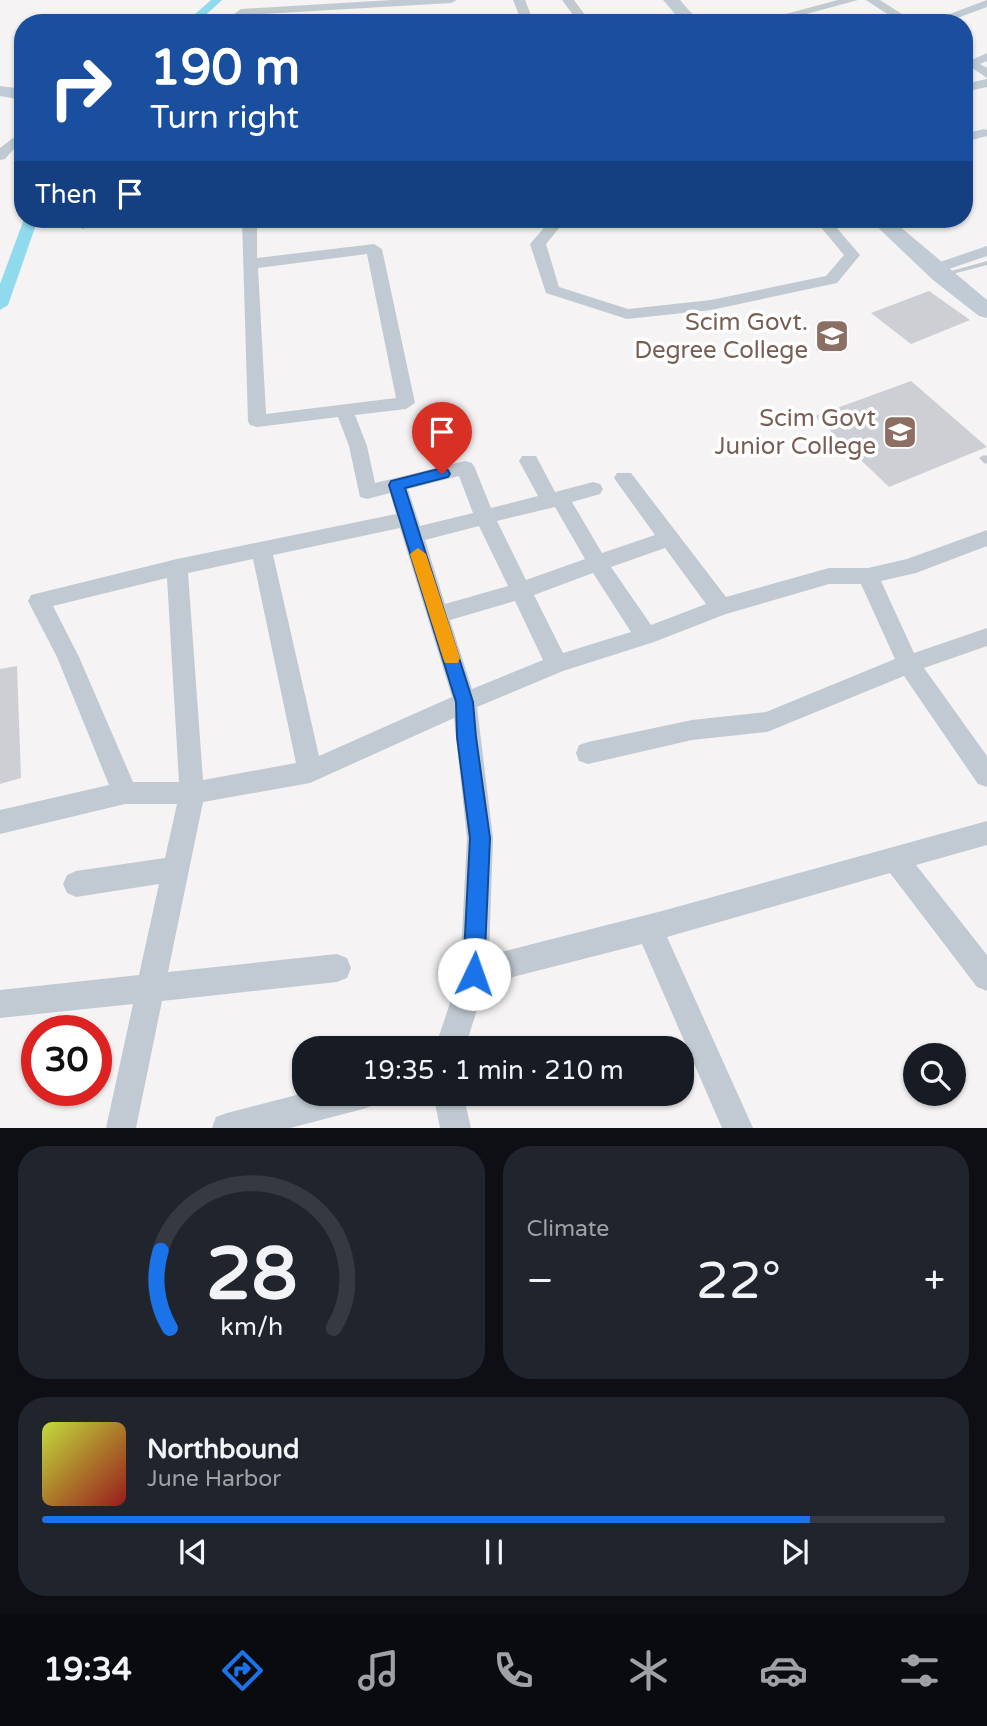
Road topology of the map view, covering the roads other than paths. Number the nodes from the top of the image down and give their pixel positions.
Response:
1 (451, 0) edge
2 (660, 0) edge
3 (671, 0) edge
4 (852, 0) edge
5 (872, 0) edge
6 (423, 1) edge
7 (987, 3) edge
8 (239, 14) edge
9 (673, 14) edge
10 (684, 14) edge
11 (795, 14) edge
12 (896, 14) edge
13 (957, 14) edge
14 (13, 142) dead end
15 (0, 156) edge
16 (249, 228) edge
17 (552, 228) edge
18 (829, 228) edge
19 (891, 228) edge
20 (903, 228) edge
21 (987, 251) edge
22 (987, 263) edge
23 (249, 264) junction
24 (947, 271) junction
25 (987, 298) edge
26 (987, 311) edge
27 (345, 412) junction
28 (530, 461) dead end
29 (624, 478) dead end
30 (397, 485) junction
31 (593, 489) dead end
32 (555, 500) junction
33 (485, 518) junction
34 (410, 528) junction
35 (669, 538) junction
36 (987, 538) edge
37 (262, 551) junction
38 (598, 564) junction
39 (177, 567) junction
40 (867, 576) junction
41 (522, 590) junction
42 (721, 607) junction
43 (439, 615) junction
44 (646, 636) junction
45 (987, 637) edge
46 (557, 664) junction
47 (908, 664) junction
48 (465, 702) junction
49 (588, 753) dead end
50 (310, 772) junction
51 (987, 776) edge
52 (125, 793) junction
53 (191, 793) junction
54 (0, 821) edge
55 (987, 833) edge
56 (894, 858) junction
57 (176, 869) junction
58 (76, 884) dead end
59 (649, 928) junction
60 (337, 968) dead end
61 (474, 974) junction
62 (987, 977) edge
63 (150, 988) junction
64 (0, 1004) edge
65 (454, 1036) edge
66 (315, 1106) edge
67 (451, 1106) edge
68 (121, 1128) edge
69 (227, 1128) edge
70 (456, 1128) edge
71 (738, 1128) edge

1 - 6 street
2 - 9 street
3 - 10 street
4 - 11 street
5 - 12 street
6 - 8 street
7 - 13 street
14 - 15 street
16 - 23 street
17 - 18 street
19 - 24 street
20 - 24 street
21 - 24 street
22 - 24 lane
23 - 27 street
23 - 27 street
24 - 25 street
24 - 26 street
27 - 30 street
28 - 32 street
29 - 35 street
30 - 33 street
30 - 34 street
31 - 32 street
32 - 33 street
32 - 38 street
33 - 34 street
33 - 41 street
34 - 37 street
34 - 43 street
35 - 38 street
35 - 42 street
36 - 40 street
37 - 39 street
37 - 50 street
38 - 41 street
38 - 44 street
39 - 52 street
39 - 53 street
40 - 42 street
40 - 47 street
41 - 43 street
41 - 46 street
42 - 44 street
43 - 48 street
44 - 46 street
45 - 47 street
46 - 48 street
47 - 49 street
47 - 51 street
48 - 50 street
48 - 61 street
50 - 53 street
52 - 53 street
52 - 54 street
53 - 57 street
55 - 56 street
56 - 59 street
56 - 62 street
57 - 58 street
57 - 63 street
59 - 61 street
59 - 71 street
60 - 63 street
61 - 65 street
63 - 64 street
63 - 68 street
66 - 69 street
67 - 70 street

